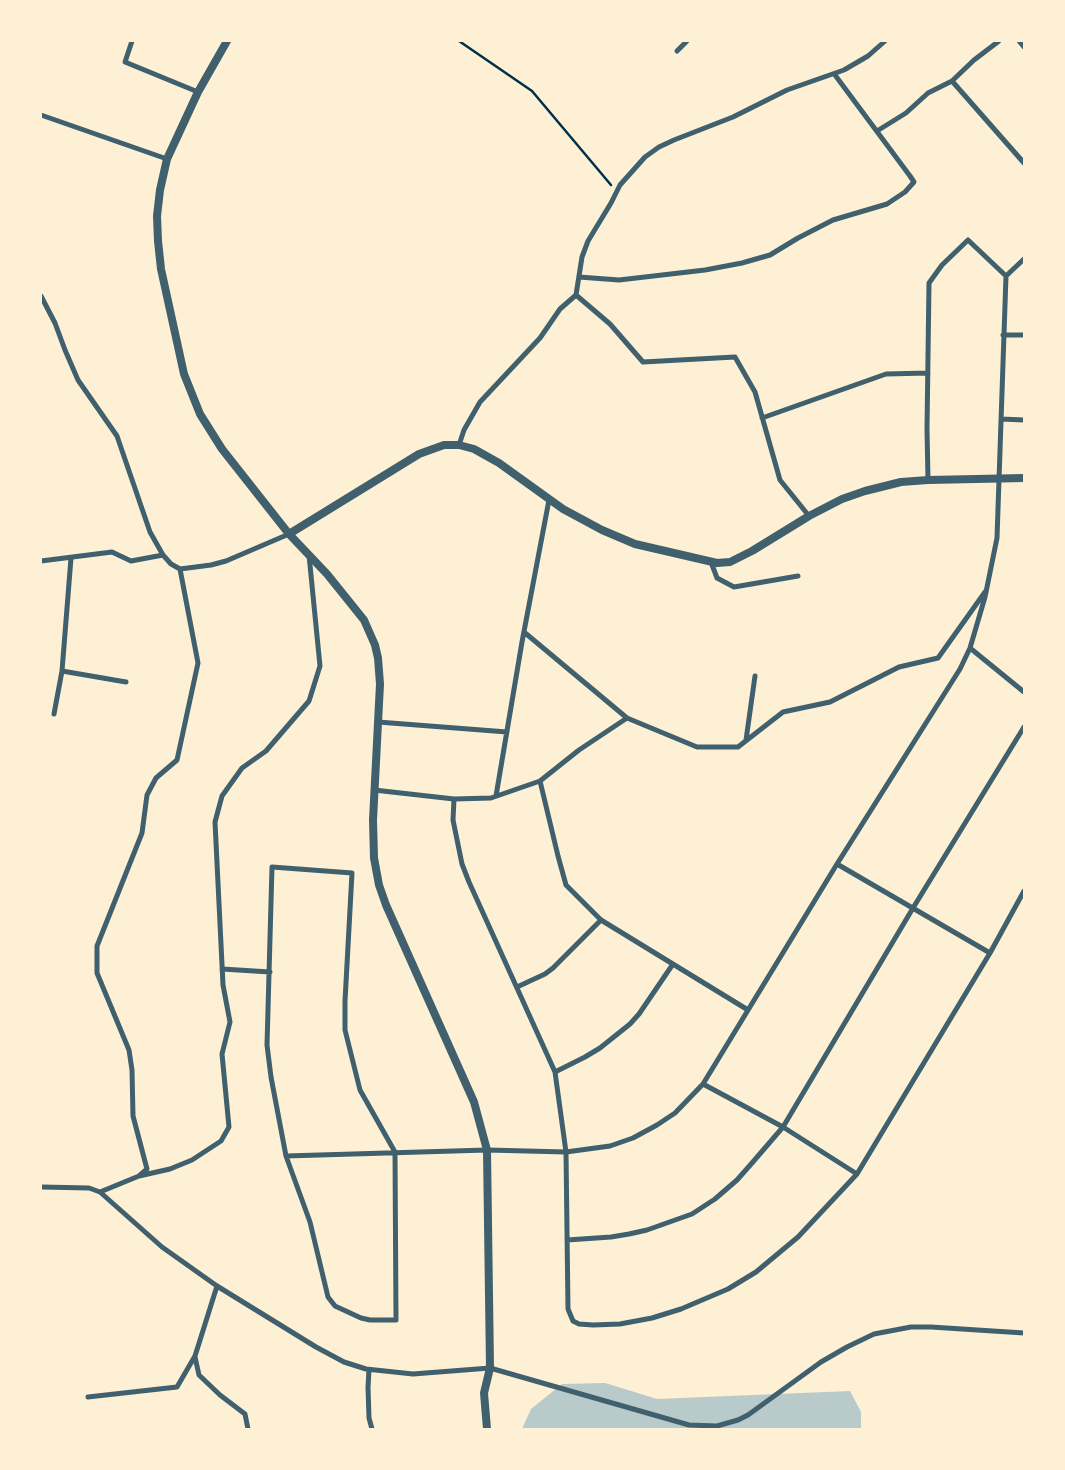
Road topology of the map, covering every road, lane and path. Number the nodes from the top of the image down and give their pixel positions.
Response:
1 (132, 41) edge
2 (227, 41) edge
3 (459, 41) edge
4 (687, 41) edge
5 (885, 41) edge
6 (999, 41) edge
7 (1019, 41) edge
8 (1024, 47) edge
9 (676, 51) dead end
10 (835, 75) junction
11 (952, 80) junction
12 (198, 92) junction
13 (41, 115) edge
14 (877, 131) junction
15 (168, 159) junction
16 (1024, 163) edge
17 (616, 192) junction
18 (1024, 259) edge
19 (1006, 276) junction
20 (579, 277) junction
21 (576, 294) junction
22 (41, 296) edge
23 (1003, 335) junction
24 (1024, 335) edge
25 (928, 373) junction
26 (762, 418) junction
27 (1001, 419) junction
28 (1024, 420) edge
29 (459, 445) junction
30 (1024, 478) edge
31 (999, 479) junction
32 (928, 480) junction
33 (549, 500) junction
34 (808, 516) junction
35 (289, 534) junction
36 (309, 554) junction
37 (163, 555) junction
38 (71, 558) junction
39 (41, 561) edge
40 (711, 562) junction
41 (180, 569) junction
42 (798, 576) dead end
43 (987, 589) junction
44 (524, 632) junction
45 (970, 648) junction
46 (62, 672) junction
47 (755, 676) dead end
48 (126, 682) dead end
49 (1024, 692) edge
50 (54, 714) dead end
51 (627, 718) junction
52 (378, 722) junction
53 (1024, 727) edge
54 (507, 732) junction
55 (746, 740) junction
56 (540, 781) junction
57 (374, 790) junction
58 (496, 796) junction
59 (454, 799) junction
60 (838, 864) junction
61 (1024, 891) edge
62 (913, 908) junction
63 (601, 920) junction
64 (990, 953) junction
65 (673, 964) junction
66 (222, 969) junction
67 (270, 972) junction
68 (517, 987) junction
69 (748, 1010) junction
70 (555, 1072) junction
71 (703, 1084) junction
72 (783, 1127) junction
73 (487, 1150) junction
74 (395, 1152) junction
75 (566, 1152) junction
76 (286, 1156) junction
77 (858, 1174) junction
78 (138, 1176) junction
79 (41, 1187) edge
80 (100, 1192) junction
81 (568, 1240) junction
82 (217, 1286) junction
83 (1024, 1333) edge
84 (195, 1356) junction
85 (490, 1368) junction
86 (369, 1370) junction
87 (88, 1397) dead end
88 (248, 1429) edge
89 (372, 1429) edge
90 (487, 1429) edge

1 - 12 street
2 - 12 street
3 - 17 path
4 - 9 street
5 - 10 street
6 - 11 street
7 - 8 street
10 - 14 street
10 - 17 street
11 - 14 street
11 - 16 street
12 - 15 street
13 - 15 street
14 - 20 street
15 - 35 street
17 - 20 street
18 - 19 street
19 - 23 street
19 - 25 street
20 - 21 street
21 - 26 street
21 - 29 street
22 - 37 street
23 - 24 street
23 - 27 street
25 - 26 street
25 - 32 street
26 - 34 street
27 - 28 street
27 - 31 street
29 - 33 street
29 - 35 street
30 - 31 street
31 - 32 street
31 - 43 street
32 - 34 street
33 - 40 street
33 - 44 street
34 - 40 street
35 - 36 street
35 - 41 street
36 - 52 street
36 - 66 street
37 - 38 street
37 - 41 street
38 - 39 street
38 - 46 street
40 - 42 street
41 - 78 street
43 - 45 street
43 - 55 street
44 - 51 street
44 - 54 street
45 - 49 street
45 - 60 street
46 - 48 street
46 - 50 street
47 - 55 street
51 - 55 street
51 - 56 street
52 - 54 street
52 - 57 street
53 - 62 street
54 - 58 street
56 - 58 street
56 - 63 street
57 - 59 street
57 - 73 street
58 - 59 street
59 - 68 street
60 - 62 street
60 - 69 street
61 - 64 street
62 - 64 street
62 - 72 street
63 - 65 street
63 - 68 street
64 - 77 street
65 - 69 street
65 - 70 street
66 - 67 street
66 - 78 street
67 - 74 street
67 - 76 street
68 - 70 street
69 - 71 street
70 - 75 street
71 - 72 street
71 - 75 street
72 - 77 street
72 - 81 street
73 - 74 street
73 - 75 street
73 - 85 street
74 - 76 street
74 - 76 street
75 - 81 street
77 - 81 street
78 - 80 street
79 - 80 street
80 - 82 street
82 - 84 street
82 - 86 street
83 - 85 street
84 - 87 street
84 - 88 street
85 - 86 street
85 - 90 street
86 - 89 street

